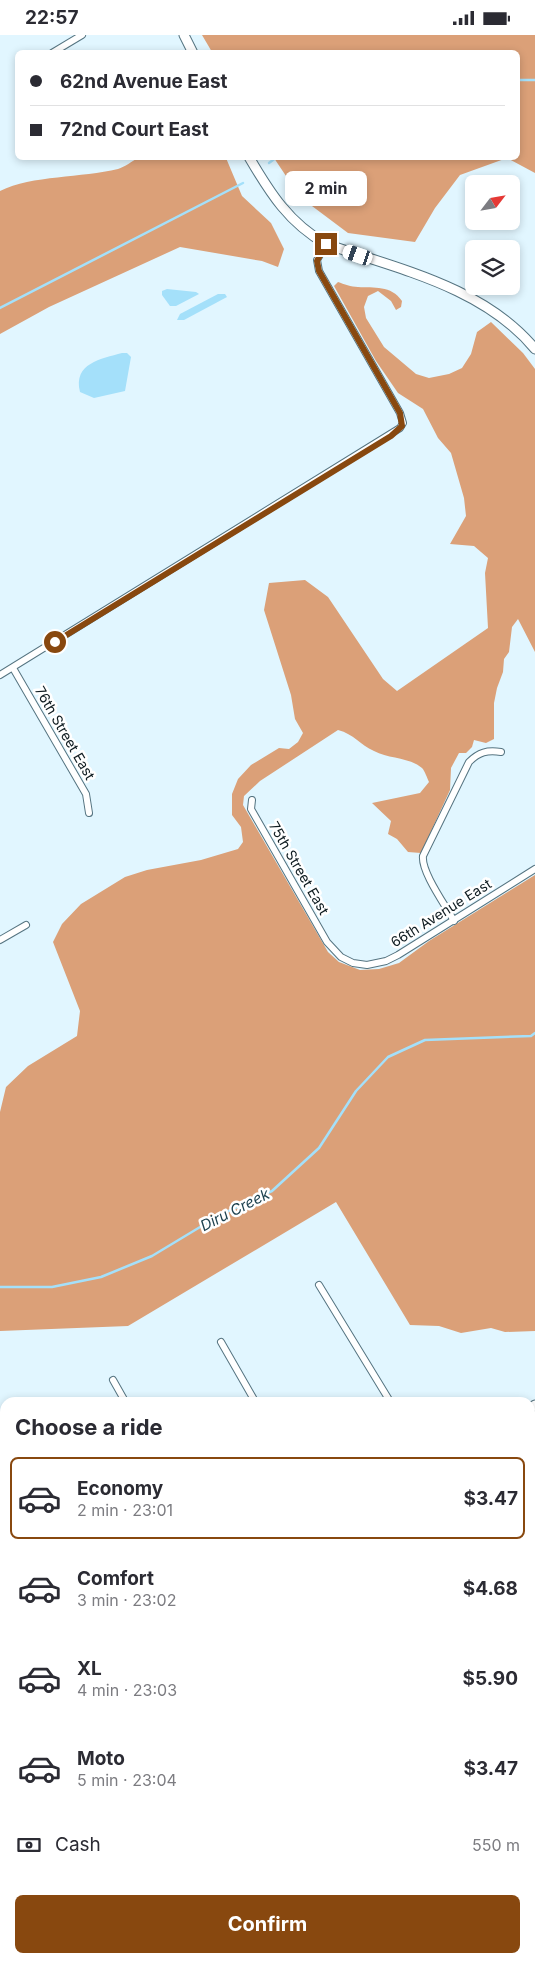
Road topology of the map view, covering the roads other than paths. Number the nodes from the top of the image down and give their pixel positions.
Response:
1 (82, 35) edge
2 (184, 35) edge
3 (57, 50) edge
4 (192, 50) edge
5 (251, 160) edge
6 (326, 244) junction
7 (535, 348) edge
8 (13, 667) junction
9 (0, 675) edge
10 (501, 752) dead end
11 (252, 800) dead end
12 (90, 813) dead end
13 (535, 869) edge
14 (454, 921) junction
15 (26, 925) dead end
16 (0, 940) edge
17 (331, 948) joint
18 (319, 1285) dead end
19 (221, 1342) dead end
20 (113, 1380) dead end
21 (123, 1397) edge
22 (253, 1397) edge
23 (387, 1397) edge

1 - 3 street
2 - 4 main road
5 - 6 main road
6 - 7 main road
6 - 8 street
8 - 9 street
8 - 12 street, 76th Street East
10 - 14 street
11 - 17 street, 75th Street East
13 - 14 street, 66th Avenue East
14 - 17 street, 66th Avenue East
15 - 16 street
18 - 23 street
19 - 22 street
20 - 21 street

